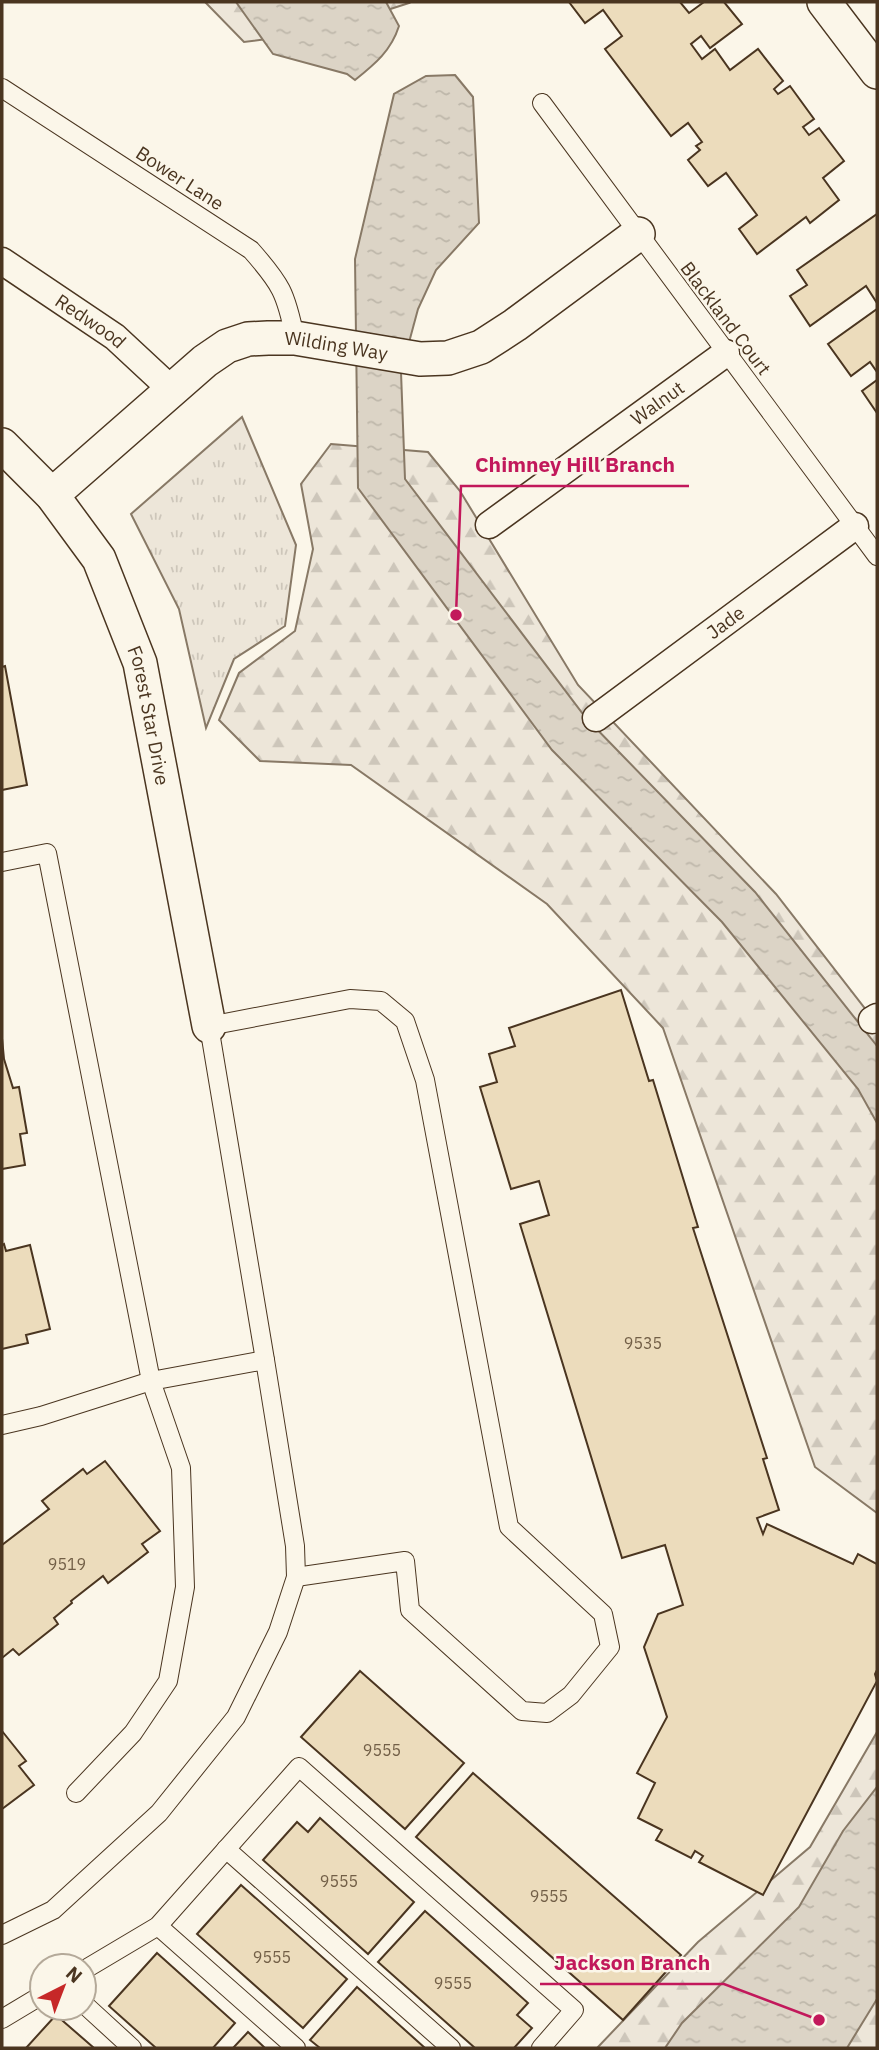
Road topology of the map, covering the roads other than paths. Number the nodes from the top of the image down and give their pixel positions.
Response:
1 (824, 2) edge
2 (877, 72) edge
3 (2, 88) edge
4 (542, 103) dead end
5 (638, 234) junction
6 (2, 261) edge
7 (309, 341) junction
8 (726, 353) junction
9 (172, 390) junction
10 (2, 445) edge
11 (52, 495) junction
12 (489, 526) dead end
13 (855, 527) junction
14 (877, 556) edge
15 (596, 718) dead end
16 (2, 862) edge
17 (209, 1027) junction
18 (265, 1360) junction
19 (151, 1381) junction
20 (2, 1425) edge
21 (296, 1577) junction
22 (76, 1793) dead end
23 (226, 1849) junction
24 (158, 1926) junction
25 (2, 1935) edge
26 (98, 1962) edge
27 (28, 2003) edge
28 (98, 2017) edge
29 (2, 2019) edge
30 (132, 2048) edge
31 (296, 2048) edge
32 (451, 2048) edge
33 (541, 2048) edge

1 - 2 street
3 - 7 lane, Bower Lane
4 - 5 lane, Blackland Court
5 - 7 street, Wilding Way
5 - 8 lane, Blackland Court
6 - 9 street, Redwood
7 - 9 street, Wilding Way
8 - 12 street, Walnut
8 - 13 lane, Blackland Court
9 - 11 street, Wilding Way
10 - 11 street, Forest Star Drive
11 - 17 street, Forest Star Drive
13 - 14 lane, Blackland Court
13 - 15 street, Jade
16 - 19 lane
17 - 18 lane
17 - 21 lane
18 - 19 lane
18 - 21 lane
19 - 20 lane
19 - 22 lane
21 - 25 lane
23 - 24 lane
23 - 32 lane
23 - 33 lane
24 - 26 lane
24 - 31 lane
27 - 29 lane
28 - 30 lane

